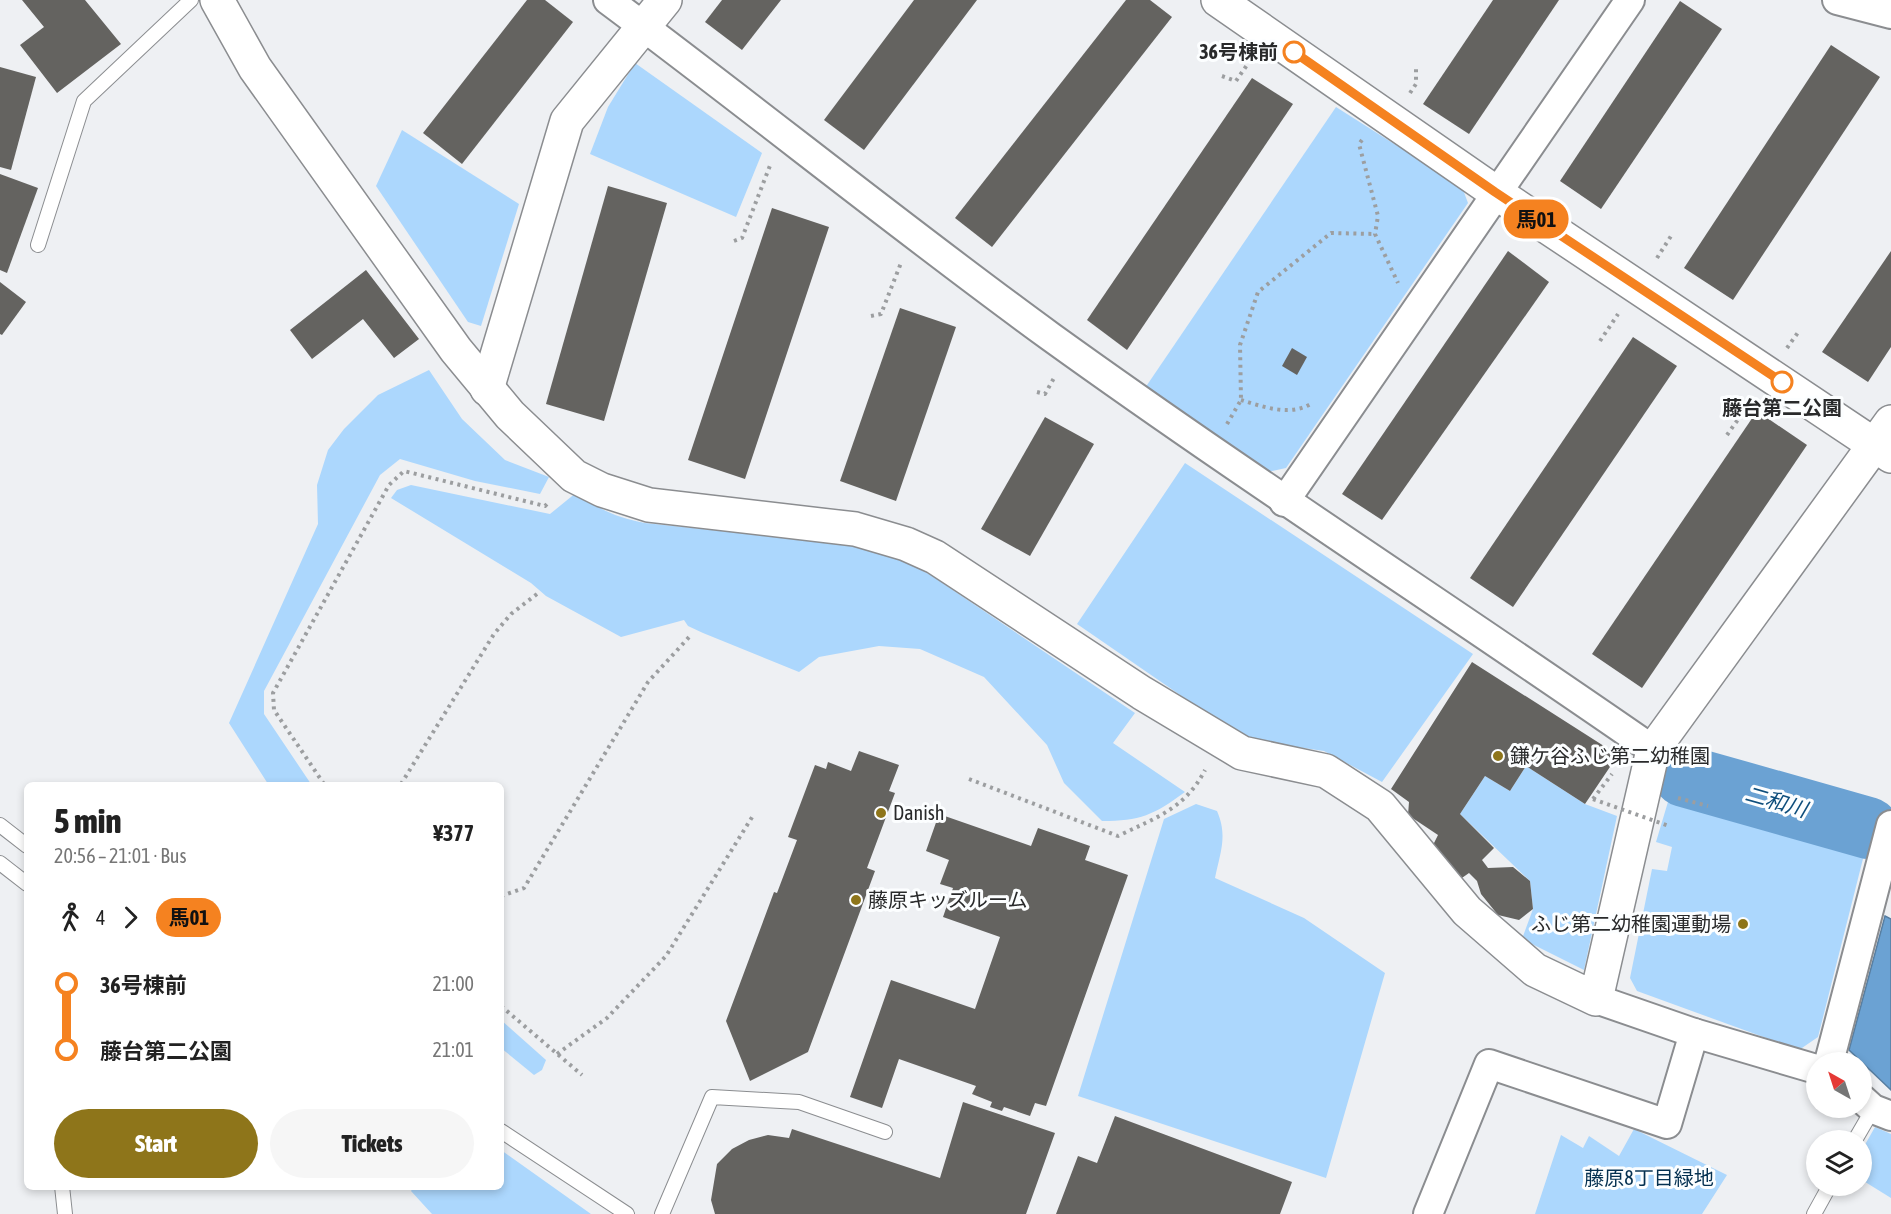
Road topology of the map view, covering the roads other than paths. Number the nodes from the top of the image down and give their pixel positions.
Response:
1 (191, 0) edge
2 (217, 0) edge
3 (608, 0) edge
4 (665, 0) edge
5 (1218, 0) edge
6 (1630, 0) edge
7 (1837, 0) edge
8 (1891, 14) edge
9 (644, 27) junction
10 (1495, 192) junction
11 (38, 245) dead end
12 (487, 388) junction
13 (1886, 441) edge
14 (1284, 502) junction
15 (1653, 750) junction
16 (0, 825) edge
17 (1888, 837) edge
18 (24, 844) edge
19 (0, 864) edge
20 (24, 882) edge
21 (1596, 999) junction
22 (1694, 1033) junction
23 (1832, 1052) edge
24 (1806, 1066) edge
25 (1875, 1108) edge
26 (1861, 1130) edge
27 (885, 1132) dead end
28 (504, 1133) edge
29 (62, 1190) edge
30 (1824, 1196) edge
31 (65, 1214) edge
32 (627, 1214) edge
33 (662, 1214) edge
34 (1428, 1214) edge
35 (1814, 1214) edge

1 - 11 lane
2 - 12 street
3 - 9 street
4 - 9 street
5 - 10 street
6 - 10 street
7 - 8 street
9 - 12 street
9 - 14 street
10 - 13 street
10 - 14 street
12 - 21 street
13 - 15 street
14 - 15 street
15 - 21 street
16 - 18 lane
17 - 23 street
19 - 20 lane
21 - 22 street
22 - 24 street
22 - 34 street
25 - 26 lane
27 - 33 lane
28 - 32 lane
29 - 31 lane
30 - 35 lane

